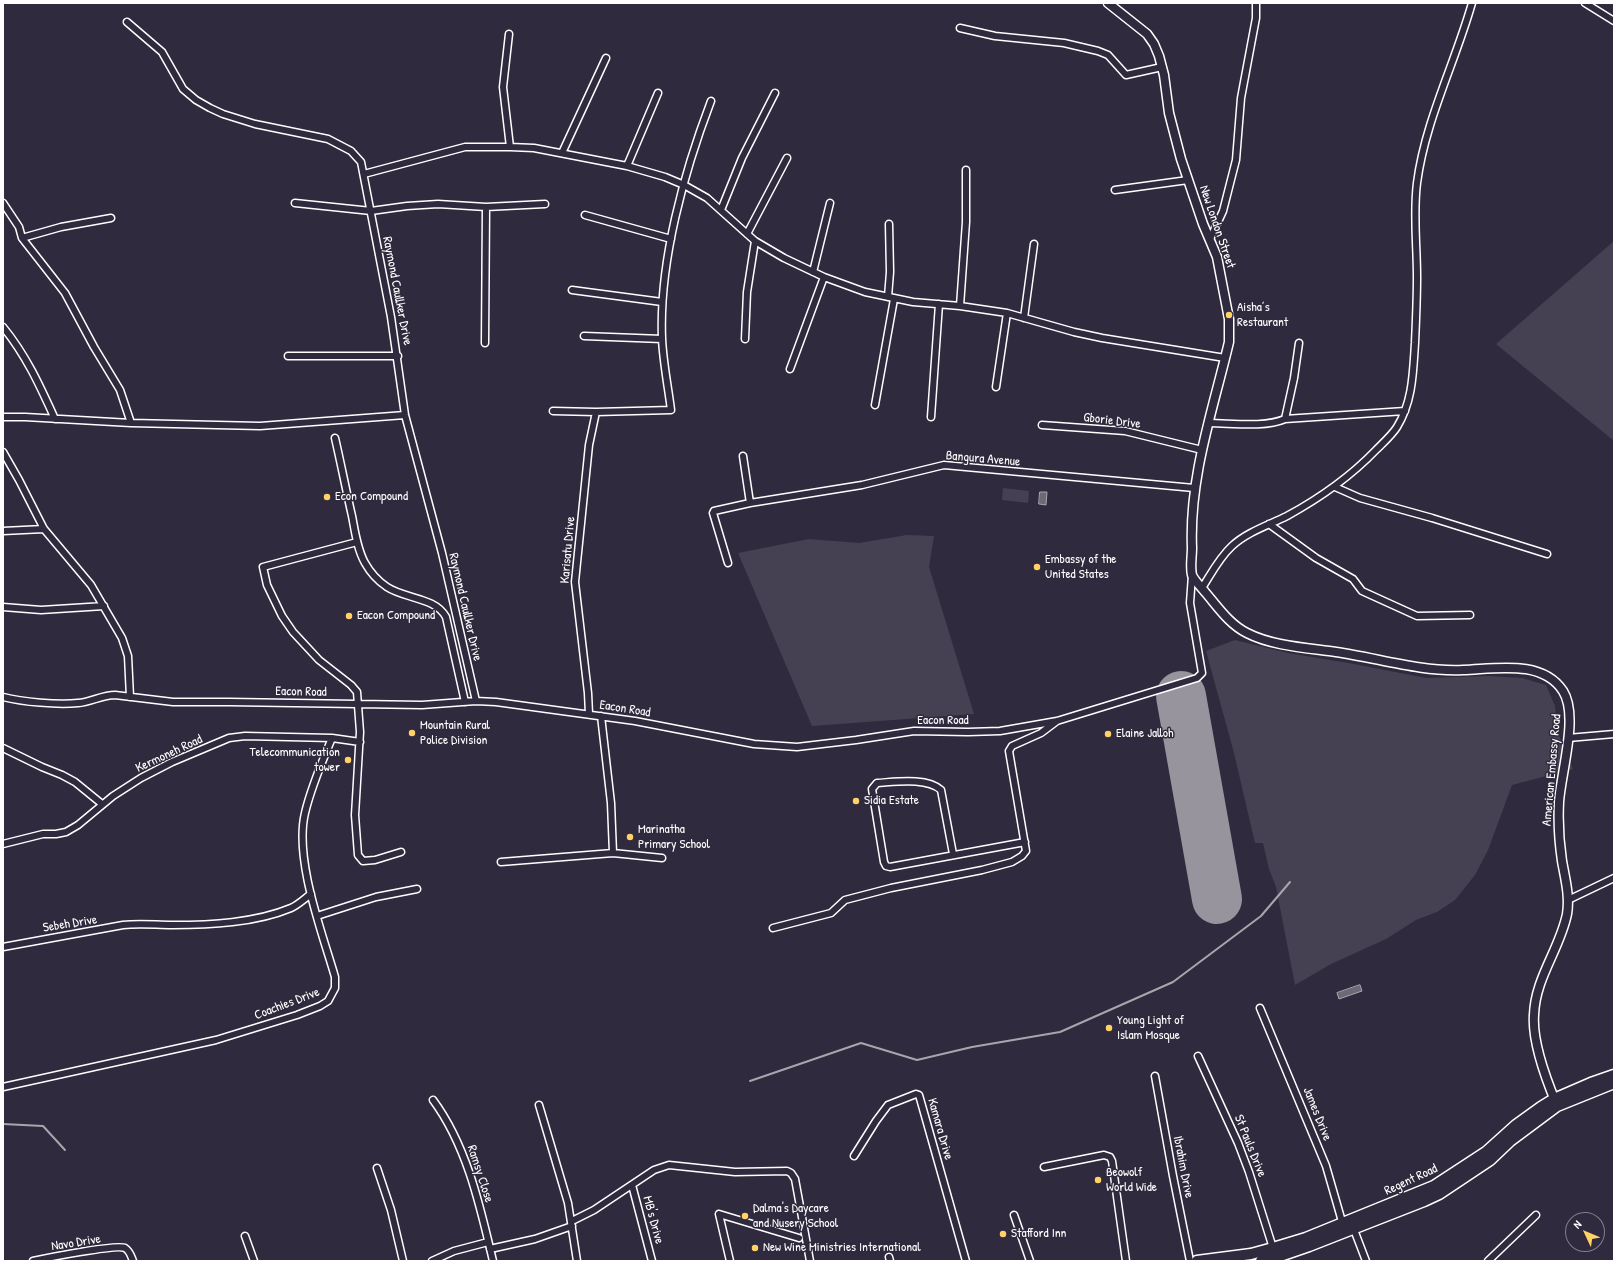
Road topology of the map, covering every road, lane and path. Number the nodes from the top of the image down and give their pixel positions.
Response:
1 (1108, 3) edge
2 (1256, 3) edge
3 (1472, 3) edge
4 (1585, 3) edge
5 (1614, 21) edge
6 (127, 22) dead end
7 (960, 28) dead end
8 (509, 34) dead end
9 (606, 58) dead end
10 (1162, 66) junction
11 (658, 93) dead end
12 (775, 93) dead end
13 (711, 101) dead end
14 (510, 147) junction
15 (562, 153) junction
16 (787, 158) dead end
17 (627, 166) junction
18 (966, 170) dead end
19 (364, 174) junction
20 (1188, 180) junction
21 (684, 186) junction
22 (1115, 190) dead end
23 (3, 203) edge
24 (295, 203) dead end
25 (545, 204) dead end
26 (830, 204) dead end
27 (486, 207) junction
28 (721, 210) junction
29 (371, 211) junction
30 (584, 215) dead end
31 (110, 218) dead end
32 (889, 224) dead end
33 (747, 234) junction
34 (22, 238) junction
35 (670, 239) junction
36 (1210, 239) junction
37 (755, 241) junction
38 (1034, 244) dead end
39 (813, 272) junction
40 (824, 277) junction
41 (572, 290) dead end
42 (891, 298) junction
43 (662, 302) junction
44 (939, 304) junction
45 (960, 306) junction
46 (1007, 313) junction
47 (1024, 318) junction
48 (3, 327) edge
49 (584, 336) dead end
50 (662, 339) junction
51 (745, 339) dead end
52 (485, 343) dead end
53 (1299, 343) dead end
54 (288, 356) dead end
55 (398, 356) junction
56 (1225, 358) junction
57 (790, 369) dead end
58 (996, 387) dead end
59 (875, 406) dead end
60 (553, 411) dead end
61 (1405, 411) junction
62 (596, 412) junction
63 (405, 415) junction
64 (3, 417) edge
65 (931, 417) dead end
66 (55, 419) junction
67 (1285, 419) junction
68 (131, 423) junction
69 (1209, 423) junction
70 (1042, 425) dead end
71 (335, 438) dead end
72 (1202, 450) junction
73 (3, 452) edge
74 (743, 456) dead end
75 (1335, 487) junction
76 (1194, 488) junction
77 (750, 503) junction
78 (1269, 524) junction
79 (44, 529) junction
80 (3, 531) edge
81 (357, 542) junction
82 (1547, 554) dead end
83 (728, 563) dead end
84 (1192, 576) junction
85 (1202, 588) junction
86 (104, 606) junction
87 (3, 607) edge
88 (1470, 615) dead end
89 (3, 697) edge
90 (130, 697) junction
91 (476, 701) junction
92 (465, 702) junction
93 (358, 705) junction
94 (589, 714) junction
95 (601, 716) junction
96 (1057, 721) junction
97 (1614, 734) edge
98 (332, 738) junction
99 (1568, 738) junction
100 (360, 742) junction
101 (3, 748) edge
102 (102, 804) junction
103 (1025, 842) junction
104 (3, 844) edge
105 (401, 852) dead end
106 (613, 853) junction
107 (953, 854) junction
108 (662, 858) dead end
109 (501, 862) dead end
110 (1614, 878) edge
111 (417, 889) dead end
112 (311, 894) junction
113 (1568, 900) junction
114 (317, 916) junction
115 (773, 928) dead end
116 (3, 947) edge
117 (1260, 1008) dead end
118 (1198, 1056) dead end
119 (1614, 1075) edge
120 (1155, 1076) dead end
121 (1614, 1083) edge
122 (3, 1087) edge
123 (433, 1100) dead end
124 (1555, 1103) junction
125 (539, 1105) dead end
126 (854, 1156) dead end
127 (1044, 1167) dead end
128 (377, 1168) dead end
129 (632, 1185) junction
130 (1014, 1215) dead end
131 (1536, 1215) dead end
132 (572, 1224) junction
133 (1348, 1225) junction
134 (245, 1236) dead end
135 (799, 1238) dead end
136 (489, 1245) junction
137 (1273, 1248) junction
138 (32, 1261) edge
139 (133, 1261) edge
140 (254, 1261) edge
141 (403, 1261) edge
142 (432, 1261) edge
143 (493, 1261) edge
144 (577, 1261) edge
145 (652, 1261) edge
146 (730, 1261) edge
147 (810, 1261) edge
148 (966, 1261) edge
149 (1030, 1261) edge
150 (1126, 1261) edge
151 (1190, 1261) edge
152 (1197, 1261) edge
153 (1261, 1261) edge
154 (1366, 1261) edge
155 (1489, 1261) edge

1 - 10 street, New London Street
2 - 36 street
3 - 61 street
4 - 5 street
6 - 19 street, Raymond Caullker Drive
7 - 10 street
8 - 14 street
9 - 15 street
10 - 20 street, New London Street
11 - 17 street
12 - 28 street
13 - 21 street
14 - 15 street
14 - 19 street
15 - 17 street
16 - 33 street
17 - 21 street
18 - 45 street
19 - 29 street, Raymond Caullker Drive
20 - 22 street
20 - 36 street, New London Street
21 - 28 street
21 - 35 street
23 - 34 street
24 - 29 street
25 - 27 street
26 - 39 street
27 - 29 street
27 - 52 street
28 - 33 street
29 - 55 street, Raymond Caullker Drive
30 - 35 street
31 - 34 street
32 - 42 street
33 - 37 street
34 - 68 street
35 - 43 street
36 - 56 street, New London Street
37 - 39 street
37 - 51 street
38 - 47 street
39 - 40 street
40 - 42 street
40 - 57 street
41 - 43 street
42 - 44 street
42 - 59 street
43 - 50 street
44 - 45 street
44 - 65 street
45 - 46 street
46 - 47 street
46 - 58 street
47 - 56 street
48 - 66 street
49 - 50 street
50 - 62 street
53 - 67 street
54 - 55 street
55 - 63 street, Raymond Caullker Drive
56 - 69 street, New London Street
60 - 62 street
61 - 67 street
61 - 75 street
62 - 94 street, Karisatu Drive
63 - 68 street
63 - 91 street, Raymond Caullker Drive
64 - 66 street
66 - 68 street
67 - 69 street
69 - 72 street, New London Street
70 - 72 street, Gborie Drive
71 - 81 street
72 - 76 street, New London Street
73 - 79 street
74 - 77 street
75 - 78 street
75 - 82 street
76 - 77 street, Bangura Avenue
76 - 84 street, New London Street
77 - 83 street, Bangura Avenue
78 - 85 street
78 - 88 street
79 - 80 street
79 - 86 street
81 - 92 street
81 - 93 street
84 - 85 street, American Embassy Road
84 - 96 street, Eacon Road
85 - 99 street, American Embassy Road
86 - 87 street
86 - 90 street
89 - 90 street, Eacon Road
90 - 93 street, Eacon Road
91 - 92 street, Eacon Road
91 - 94 street, Eacon Road
92 - 93 street, Eacon Road
93 - 100 street
94 - 95 street, Eacon Road
95 - 96 street, Eacon Road
95 - 106 street
96 - 103 street
97 - 99 street
98 - 100 street, Kermoneh Road
98 - 102 street, Kermoneh Road
98 - 112 street, Coachies Drive
99 - 113 street, American Embassy Road
100 - 105 street
101 - 102 street
102 - 104 street, Kermoneh Road
103 - 107 street
103 - 115 street
106 - 108 street
106 - 109 street
107 - 107 street
110 - 113 street
111 - 114 street
112 - 114 street, Coachies Drive
112 - 116 street, Sebeh Drive
113 - 124 street, American Embassy Road
114 - 122 street, Coachies Drive
117 - 133 street, James Drive
118 - 137 street, St Pauls Drive
119 - 124 main road, Regent Road
120 - 151 street, Ibrahim Drive
121 - 124 main road, Regent Road
123 - 136 street, Ramsy Close
124 - 133 main road, Regent Road
125 - 132 street
126 - 148 street, Kamara Drive
127 - 150 street
128 - 141 street
129 - 132 street
129 - 145 street, MB's Drive
129 - 147 street
130 - 149 street
131 - 155 street
132 - 136 street
132 - 144 street
133 - 137 main road, Regent Road
133 - 153 main road, Regent Road
133 - 154 street, James Drive
134 - 140 street
135 - 146 street
136 - 142 street
136 - 143 street, Ramsy Close
137 - 152 main road, Regent Road
138 - 139 street, Navo Drive

